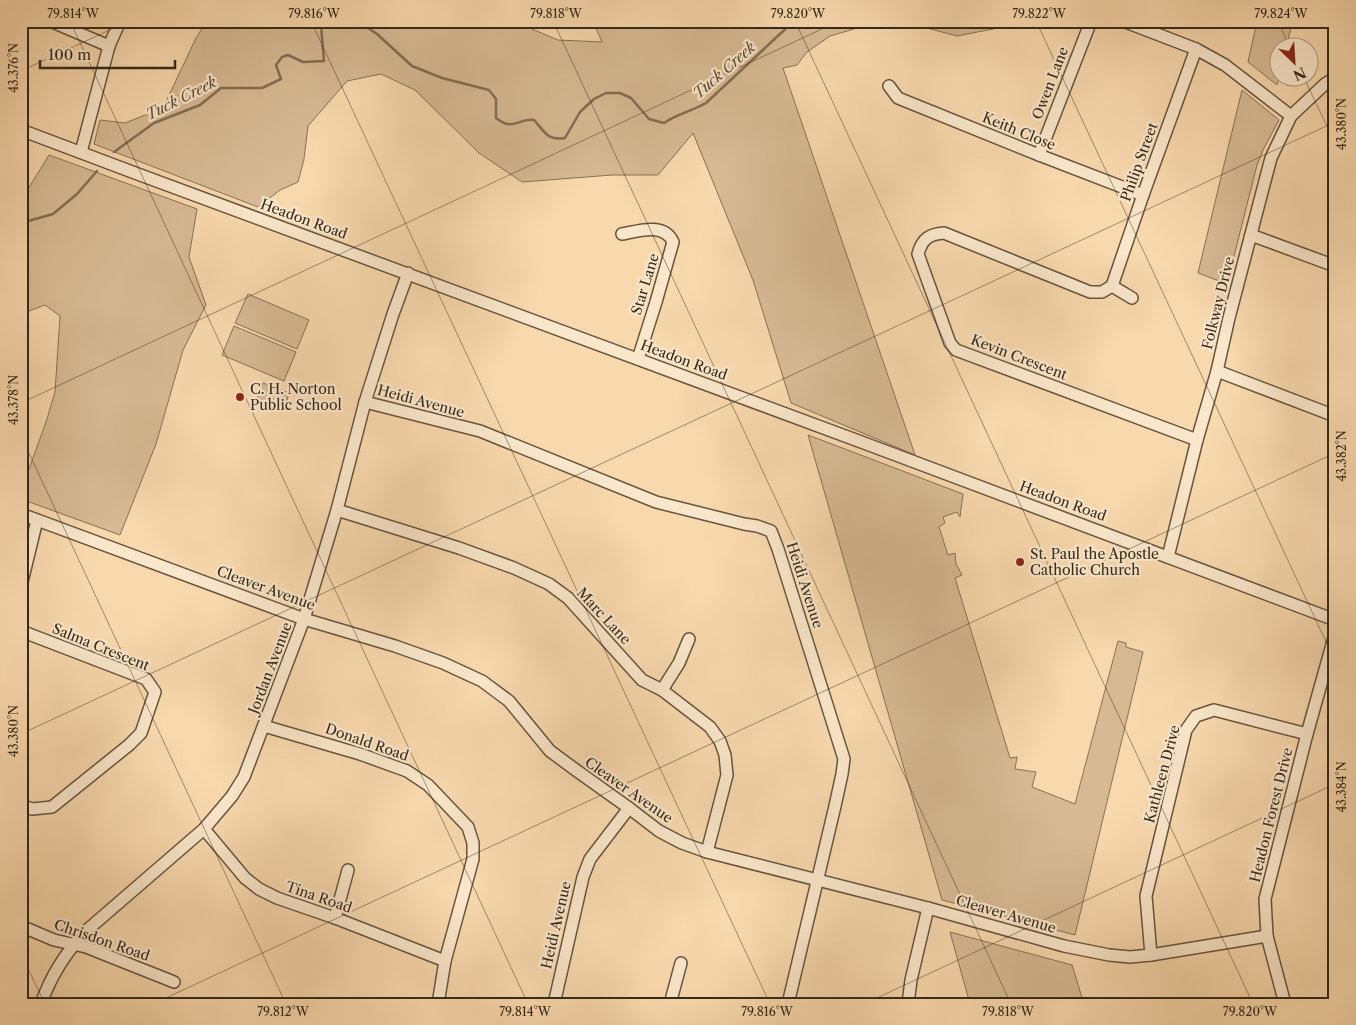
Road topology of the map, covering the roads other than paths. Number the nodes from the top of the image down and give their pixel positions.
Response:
1 (50, 21) edge
2 (120, 21) edge
3 (1091, 21) edge
4 (1123, 21) edge
5 (110, 46) junction
6 (1196, 49) junction
7 (1335, 78) edge
8 (889, 86) dead end
9 (1291, 116) junction
10 (21, 130) edge
11 (80, 152) junction
12 (1039, 155) junction
13 (1142, 195) junction
14 (622, 234) dead end
15 (1251, 236) junction
16 (1335, 266) edge
17 (408, 273) junction
18 (1112, 286) junction
19 (1132, 298) dead end
20 (638, 359) junction
21 (1217, 371) junction
22 (365, 402) junction
23 (1335, 416) edge
24 (1198, 440) junction
25 (337, 510) junction
26 (21, 514) edge
27 (37, 520) junction
28 (1168, 557) junction
29 (21, 586) edge
30 (304, 619) junction
31 (1335, 620) edge
32 (21, 631) edge
33 (1335, 634) edge
34 (689, 639) dead end
35 (662, 690) junction
36 (264, 726) junction
37 (1307, 734) junction
38 (21, 805) edge
39 (628, 808) junction
40 (204, 829) junction
41 (707, 852) junction
42 (348, 870) dead end
43 (817, 879) junction
44 (928, 908) junction
45 (335, 918) junction
46 (21, 926) edge
47 (1267, 936) junction
48 (73, 944) junction
49 (1151, 954) junction
50 (445, 961) junction
51 (681, 963) dead end
52 (174, 982) dead end
53 (41, 1004) edge
54 (438, 1004) edge
55 (554, 1004) edge
56 (670, 1004) edge
57 (788, 1004) edge
58 (908, 1004) edge
59 (1285, 1004) edge

1 - 5 street
2 - 5 street
3 - 12 street, Owen Lane
4 - 6 street
5 - 11 street
6 - 9 street
6 - 13 street, Philip Street
7 - 9 street, Folkway Drive
8 - 12 street, Keith Close
9 - 15 street, Folkway Drive
10 - 11 street, Headon Road
11 - 17 street, Headon Road
12 - 13 street, Keith Close
13 - 18 street, Philip Street
14 - 20 street, Star Lane
15 - 16 street
15 - 21 street, Folkway Drive
17 - 20 street, Headon Road
17 - 22 street, Jordan Avenue
18 - 19 street
18 - 24 street, Kevin Crescent
20 - 28 street, Headon Road
21 - 23 street
21 - 24 street, Folkway Drive
22 - 25 street, Jordan Avenue
22 - 43 street, Heidi Avenue
24 - 28 street, Folkway Drive
25 - 30 street, Jordan Avenue
25 - 35 street, Marc Lane
26 - 27 street, Cleaver Avenue
27 - 29 street
27 - 30 street, Cleaver Avenue
28 - 31 street, Headon Road
30 - 36 street, Jordan Avenue
30 - 39 street, Cleaver Avenue
32 - 38 street, Salma Crescent
33 - 37 street, Headon Forest Drive
34 - 35 street
35 - 41 street, Marc Lane
36 - 40 street, Jordan Avenue
36 - 50 street, Donald Road
37 - 47 street, Headon Forest Drive
37 - 49 street, Kathleen Drive
39 - 41 street, Cleaver Avenue
39 - 55 street, Heidi Avenue
40 - 45 street, Tina Road
40 - 48 street, Jordan Avenue
41 - 43 street, Cleaver Avenue
42 - 45 street
43 - 44 street, Cleaver Avenue
43 - 57 street, Heidi Avenue
44 - 49 street, Cleaver Avenue
44 - 58 street
45 - 50 street, Tina Road
46 - 48 street, Chrisdon Road
47 - 49 street, Cleaver Avenue
47 - 59 street, Headon Forest Drive
48 - 52 street, Chrisdon Road
48 - 53 street, Jordan Avenue
50 - 54 street, Donald Road
51 - 56 street

